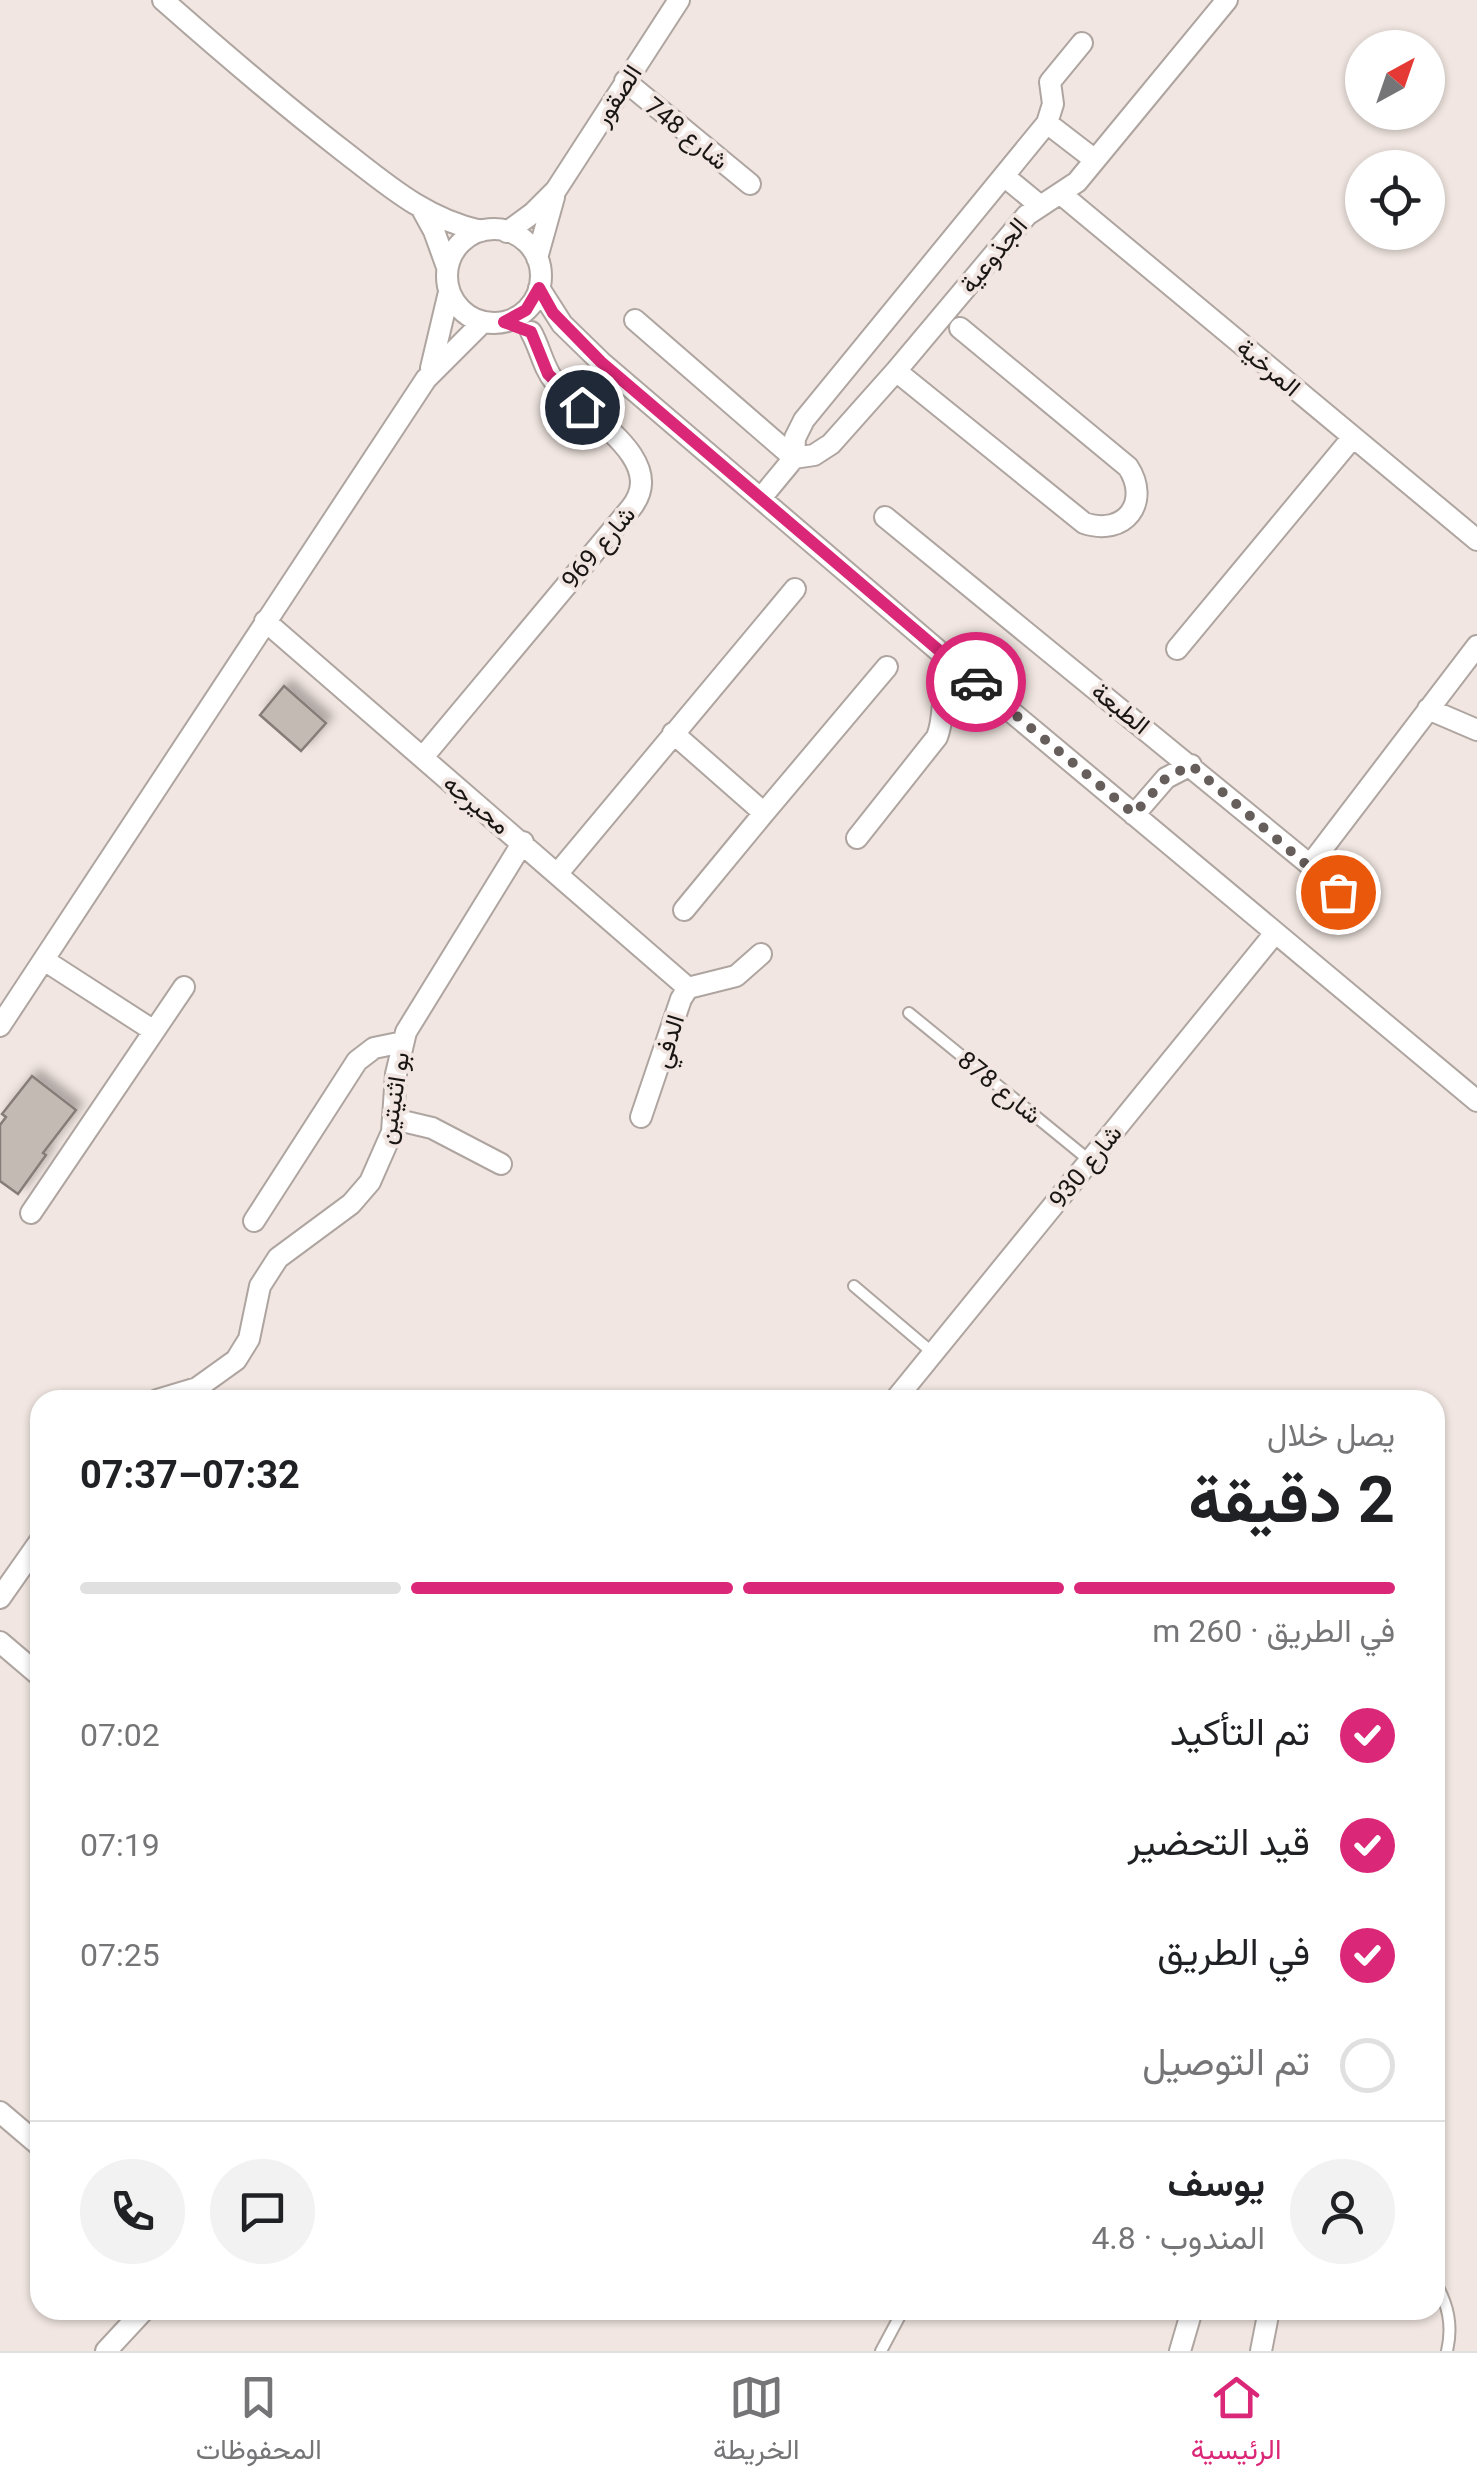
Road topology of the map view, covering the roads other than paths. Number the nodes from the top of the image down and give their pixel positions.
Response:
1 (163, 0) edge
2 (679, 0) edge
3 (1226, 0) edge
4 (1082, 43) dead end
5 (625, 82) junction
6 (1047, 123) junction
7 (1095, 160) junction
8 (1004, 176) junction
9 (750, 184) dead end
10 (556, 190) junction
11 (1061, 194) junction
12 (1038, 204) junction
13 (423, 211) junction
14 (481, 231) junction
15 (507, 232) junction
16 (537, 258) junction
17 (447, 266) junction
18 (539, 288) junction
19 (449, 292) junction
20 (635, 320) dead end
21 (493, 322) junction
22 (960, 328) dead end
23 (531, 332) junction
24 (601, 362) junction
25 (896, 371) junction
26 (426, 379) junction
27 (1353, 437) junction
28 (794, 458) junction
29 (760, 498) junction
30 (886, 517) dead end
31 (1477, 540) edge
32 (795, 589) dead end
33 (265, 621) junction
34 (1477, 646) edge
35 (1177, 649) dead end
36 (954, 664) junction
37 (887, 667) dead end
38 (1428, 710) junction
39 (1477, 730) edge
40 (673, 734) junction
41 (423, 758) junction
42 (1191, 765) junction
43 (764, 813) junction
44 (1134, 814) junction
45 (856, 838) dead end
46 (523, 842) junction
47 (1310, 864) junction
48 (558, 873) junction
49 (684, 910) dead end
50 (1345, 910) dead end
51 (1275, 932) junction
52 (762, 954) dead end
53 (44, 960) junction
54 (184, 987) dead end
55 (688, 988) junction
56 (909, 1012) dead end
57 (0, 1026) edge
58 (154, 1032) junction
59 (403, 1042) junction
60 (1477, 1101) edge
61 (641, 1117) dead end
62 (394, 1119) junction
63 (1090, 1160) junction
64 (501, 1164) dead end
65 (32, 1213) dead end
66 (254, 1220) dead end
67 (854, 1286) dead end
68 (933, 1353) junction
69 (190, 1390) edge
70 (903, 1390) edge
71 (30, 1556) edge
72 (0, 1598) edge
73 (0, 1642) edge
74 (30, 1668) edge
75 (0, 2112) edge
76 (30, 2138) edge
77 (1445, 2302) edge
78 (136, 2320) edge
79 (139, 2320) edge
80 (897, 2320) edge
81 (1189, 2320) edge
82 (1267, 2320) edge
83 (106, 2351) edge
84 (124, 2351) edge
85 (881, 2351) edge
86 (1180, 2351) edge
87 (1261, 2351) edge
88 (1447, 2351) edge

1 - 13 street
2 - 5 street, الصقور
3 - 7 street, الجذوعية
4 - 6 street, الجذوعية
5 - 9 street, شارع 748
5 - 10 street, الصقور
6 - 7 street
6 - 8 street, الجذوعية
7 - 11 street, الجذوعية
8 - 12 street
8 - 28 street, الجذوعية
10 - 15 street, الصقور
10 - 16 street, الصقور
11 - 12 street, الجذوعية
11 - 27 street, المرخية
12 - 25 street, الجذوعية
13 - 14 street
13 - 17 street
14 - 15 street
14 - 17 street
15 - 16 street
16 - 18 street
17 - 19 street
18 - 21 street
18 - 24 street
19 - 21 street
19 - 26 street
20 - 28 street
21 - 23 street
21 - 26 street
22 - 25 street
23 - 24 street
23 - 41 street, شارع 969
24 - 29 street
25 - 28 street, الجذوعية
26 - 33 street
27 - 31 street, المرخية
27 - 35 street
28 - 29 street, الجذوعية
29 - 36 street
30 - 42 street, الطبعة
32 - 40 street
33 - 41 street, محيرجه
33 - 53 street
34 - 38 street
36 - 44 street
36 - 45 street
37 - 43 street
38 - 39 street
38 - 47 street
40 - 43 street
40 - 48 street
41 - 46 street, محيرجه
42 - 44 street
42 - 47 street, الطبعة
43 - 49 street
44 - 51 street
46 - 48 street, محيرجه
46 - 59 street, بو اثنيتين
47 - 50 street, الطبعة
48 - 55 street, محيرجه
51 - 60 street
51 - 63 street, شارع 930
52 - 55 street, الدفي
53 - 57 street
53 - 58 street
54 - 58 street
55 - 61 street, الدفي
56 - 63 lane, شارع 878
58 - 65 street
59 - 62 street, بو اثنيتين
59 - 66 street
62 - 64 street
62 - 69 street, بو اثنيتين
63 - 68 street, شارع 930
67 - 68 lane
68 - 70 street, شارع 930
71 - 72 street
73 - 74 street
75 - 76 street
77 - 88 lane
78 - 83 street
79 - 84 street
80 - 85 lane
81 - 86 street
82 - 87 street

